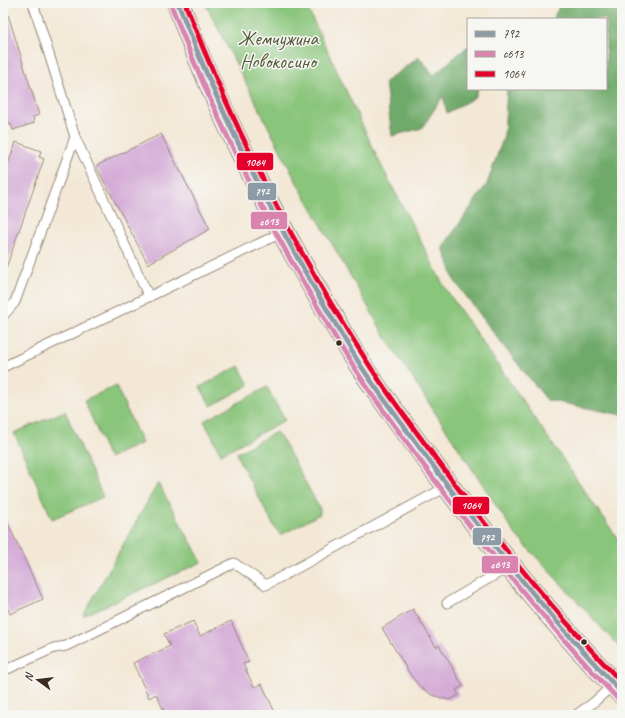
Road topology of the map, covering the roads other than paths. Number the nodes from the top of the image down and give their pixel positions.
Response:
1 (33, 3) edge
2 (178, 3) edge
3 (75, 137) junction
4 (283, 232) junction
5 (149, 297) junction
6 (3, 316) edge
7 (3, 367) edge
8 (448, 486) junction
9 (510, 566) junction
10 (447, 603) dead end
11 (3, 671) edge
12 (618, 689) edge
13 (576, 715) edge

1 - 3 lane
2 - 4 street
3 - 5 lane
3 - 6 lane
4 - 5 lane
4 - 8 street
5 - 7 lane
8 - 9 street
8 - 11 lane
9 - 10 lane
9 - 12 street
12 - 13 lane

